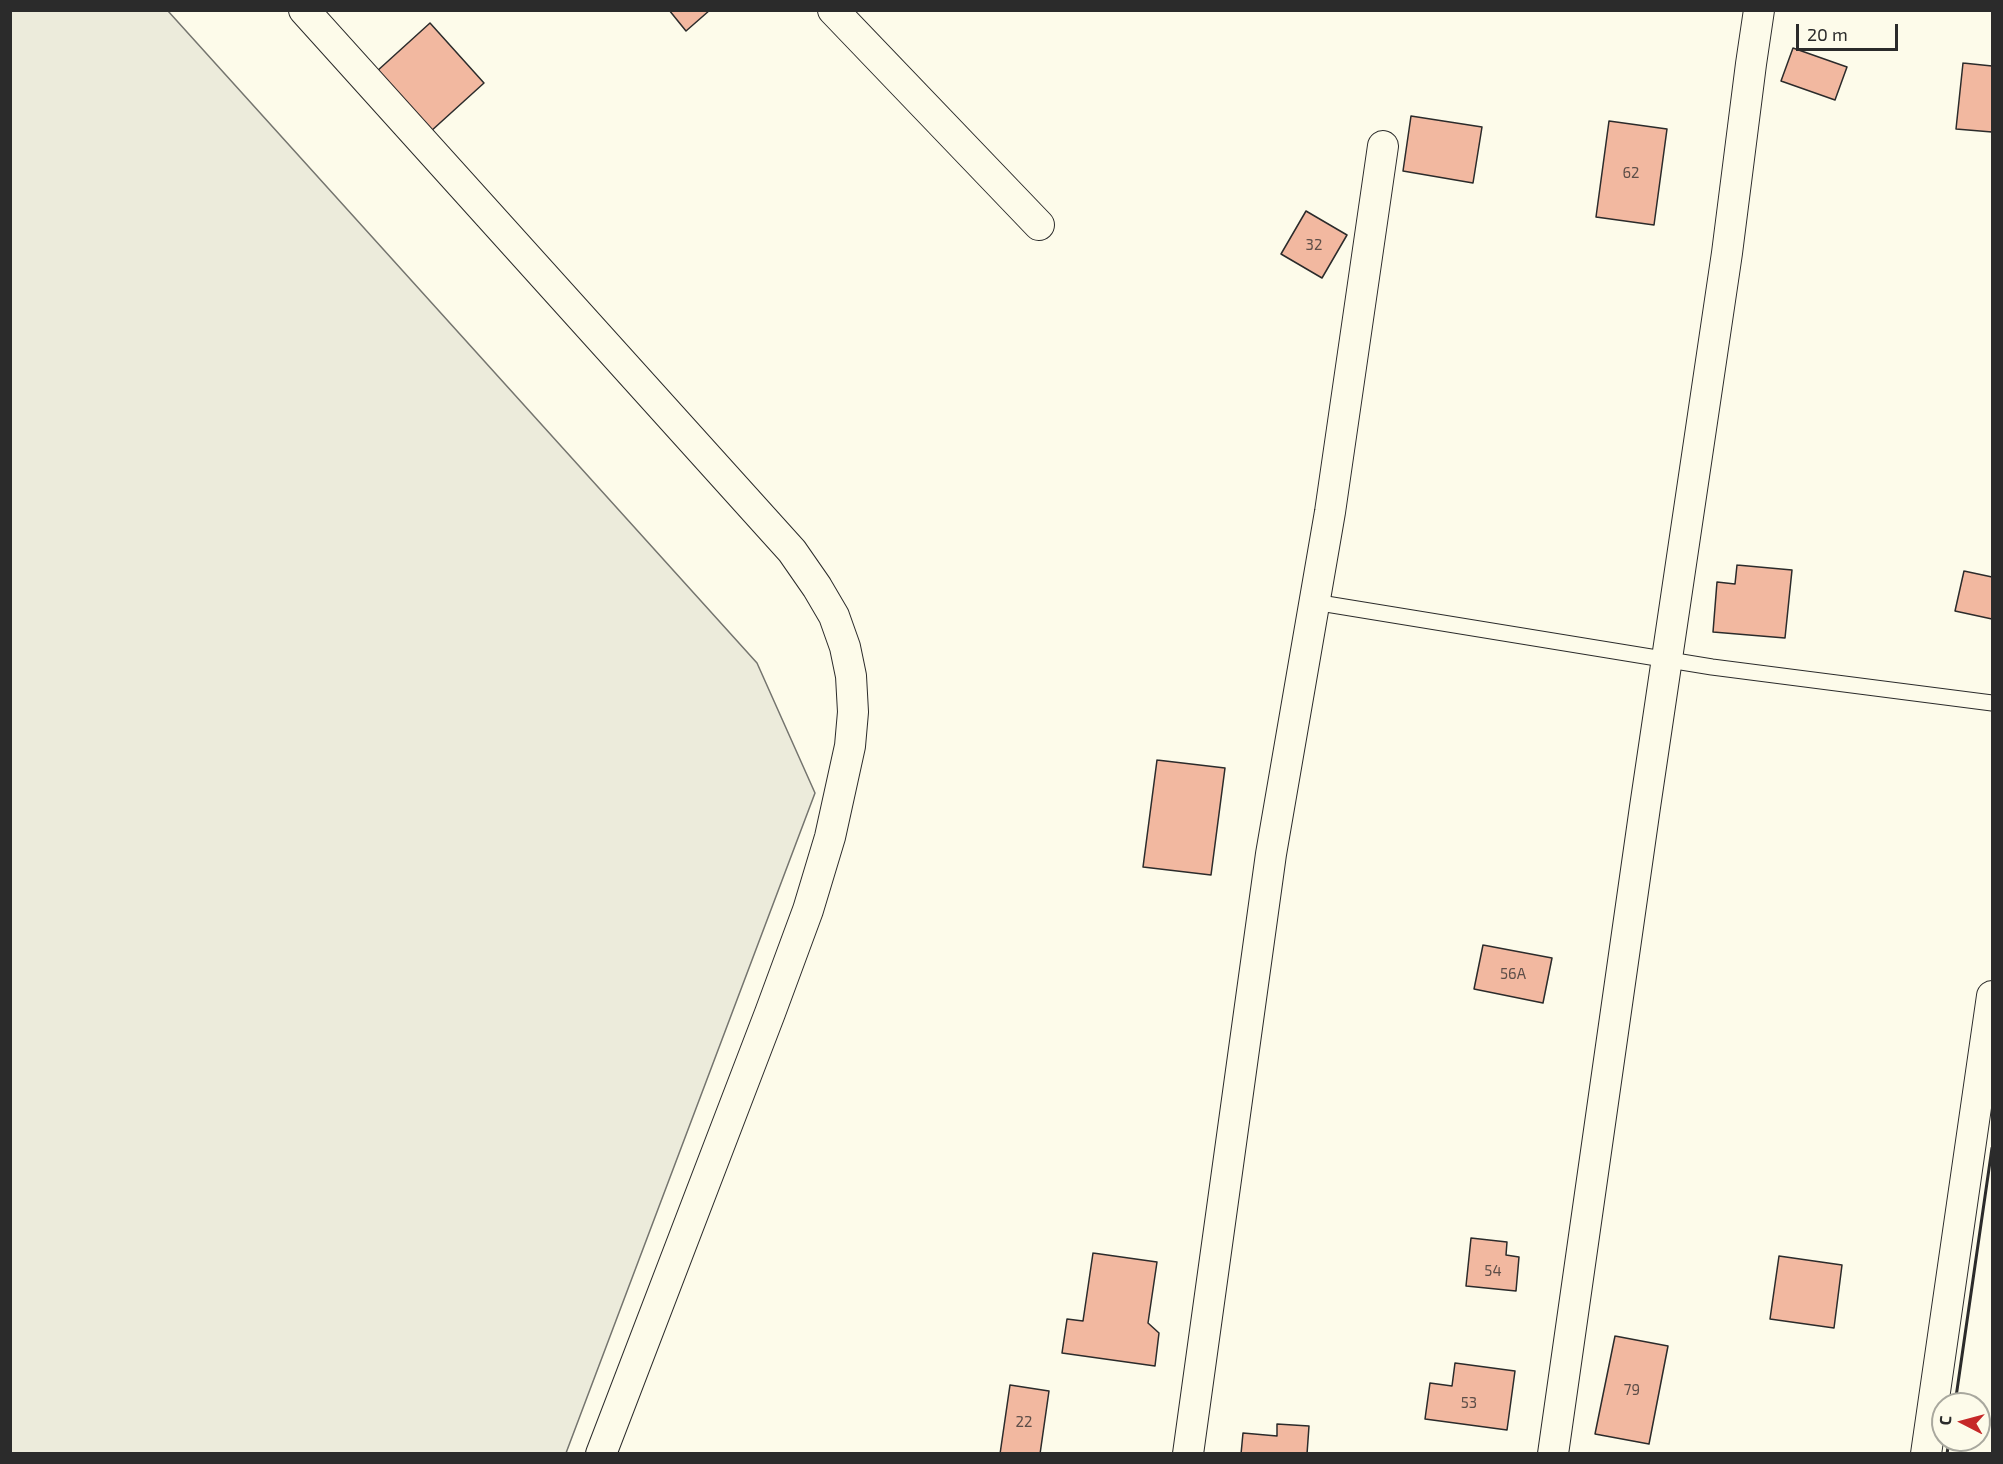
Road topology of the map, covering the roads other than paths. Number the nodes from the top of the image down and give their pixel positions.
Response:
1 (304, 10) edge
2 (833, 10) edge
3 (1759, 10) edge
4 (1383, 146) dead end
5 (1039, 225) dead end
6 (1314, 602) junction
7 (1667, 659) junction
8 (1992, 703) edge
9 (1992, 996) edge
10 (601, 1454) edge
11 (1188, 1454) edge
12 (1553, 1454) edge
13 (1926, 1454) edge

1 - 10 street
2 - 5 street
3 - 7 street
4 - 6 street
6 - 7 lane
6 - 11 street
7 - 8 lane
7 - 12 street
9 - 13 street

